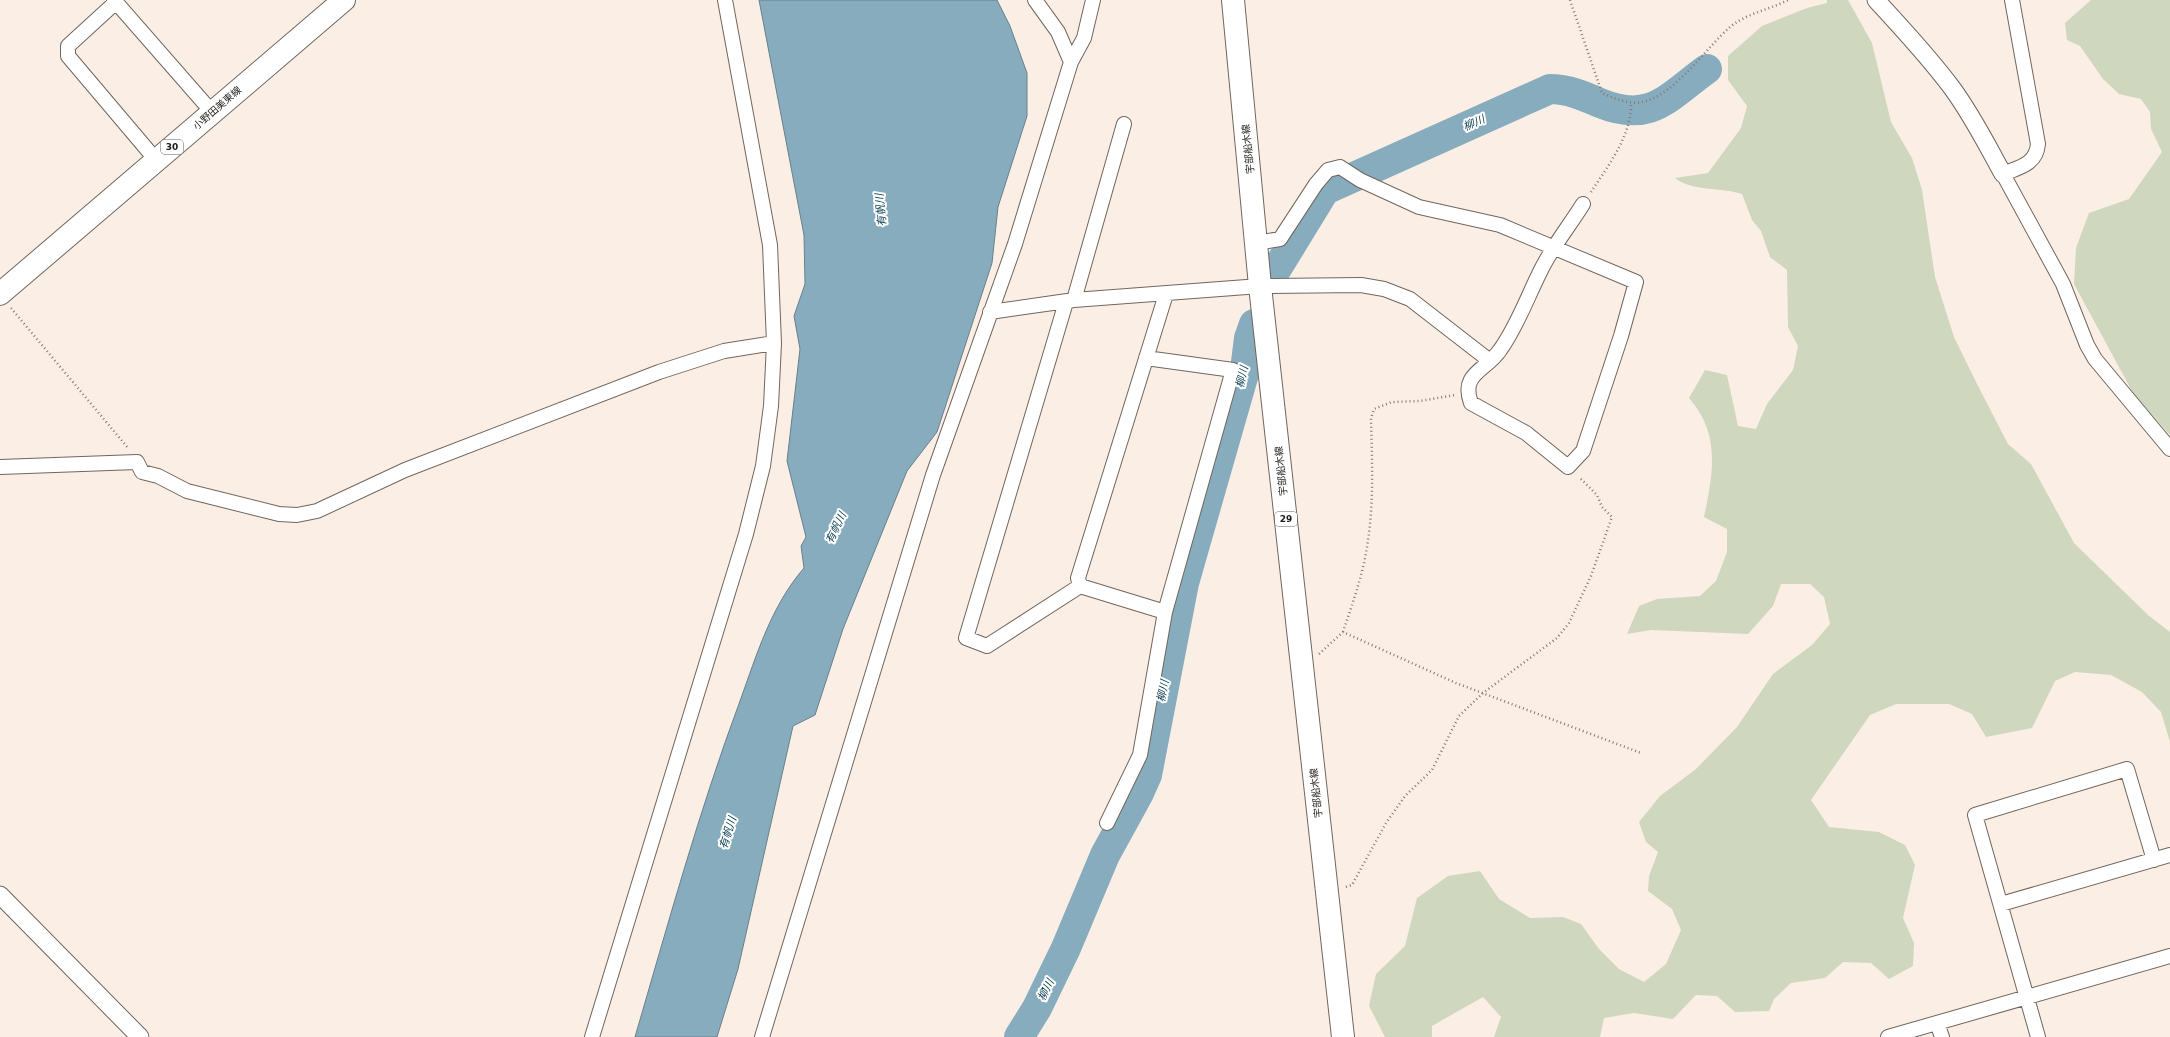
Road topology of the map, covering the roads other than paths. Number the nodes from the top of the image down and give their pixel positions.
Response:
1 (344, 0) edge
2 (725, 0) edge
3 (1035, 0) edge
4 (1093, 0) edge
5 (1233, 0) edge
6 (1876, 0) edge
7 (2012, 0) edge
8 (115, 1) edge
9 (1071, 62) junction
10 (212, 112) junction
11 (1124, 124) dead end
12 (156, 160) junction
13 (2003, 174) junction
14 (1583, 204) road end
15 (1257, 242) junction
16 (1555, 248) junction
17 (1260, 286) junction
18 (1166, 294) junction
19 (5, 300) edge
20 (1070, 301) junction
21 (990, 312) junction
22 (774, 343) junction
23 (1146, 358) junction
24 (1490, 361) junction
25 (2170, 449) edge
26 (0, 467) edge
27 (1080, 586) junction
28 (1165, 612) junction
29 (1107, 823) dead end
30 (2170, 856) edge
31 (2154, 860) junction
32 (0, 895) edge
33 (2001, 904) junction
34 (2170, 956) edge
35 (2026, 997) junction
36 (1938, 1023) junction
37 (140, 1037) edge
38 (592, 1037) edge
39 (762, 1037) edge
40 (1343, 1037) edge
41 (1888, 1037) edge
42 (1942, 1037) edge
43 (2038, 1037) edge

1 - 10 main road, 小野田美東線 / 30
2 - 22 street
3 - 9 street
4 - 9 street
5 - 15 main road, 宇部船木線 / 29
6 - 13 street
7 - 13 street
8 - 10 street
8 - 12 street
9 - 21 street
10 - 12 main road, 小野田美東線 / 30
11 - 20 street
12 - 19 main road, 小野田美東線 / 30
13 - 25 street
14 - 16 street
15 - 16 street
15 - 17 main road, 宇部船木線 / 29
16 - 24 street
16 - 24 street
17 - 18 street
17 - 24 street
17 - 40 main road, 宇部船木線 / 29
18 - 20 street
18 - 23 street
20 - 21 street
20 - 27 street
21 - 39 street
22 - 26 street
22 - 38 street
23 - 27 street
23 - 28 street
27 - 28 street
28 - 29 street
30 - 31 street
31 - 33 street
31 - 33 street
32 - 37 street
33 - 35 street
34 - 35 street
35 - 36 street
35 - 43 street
36 - 41 street
36 - 42 street

